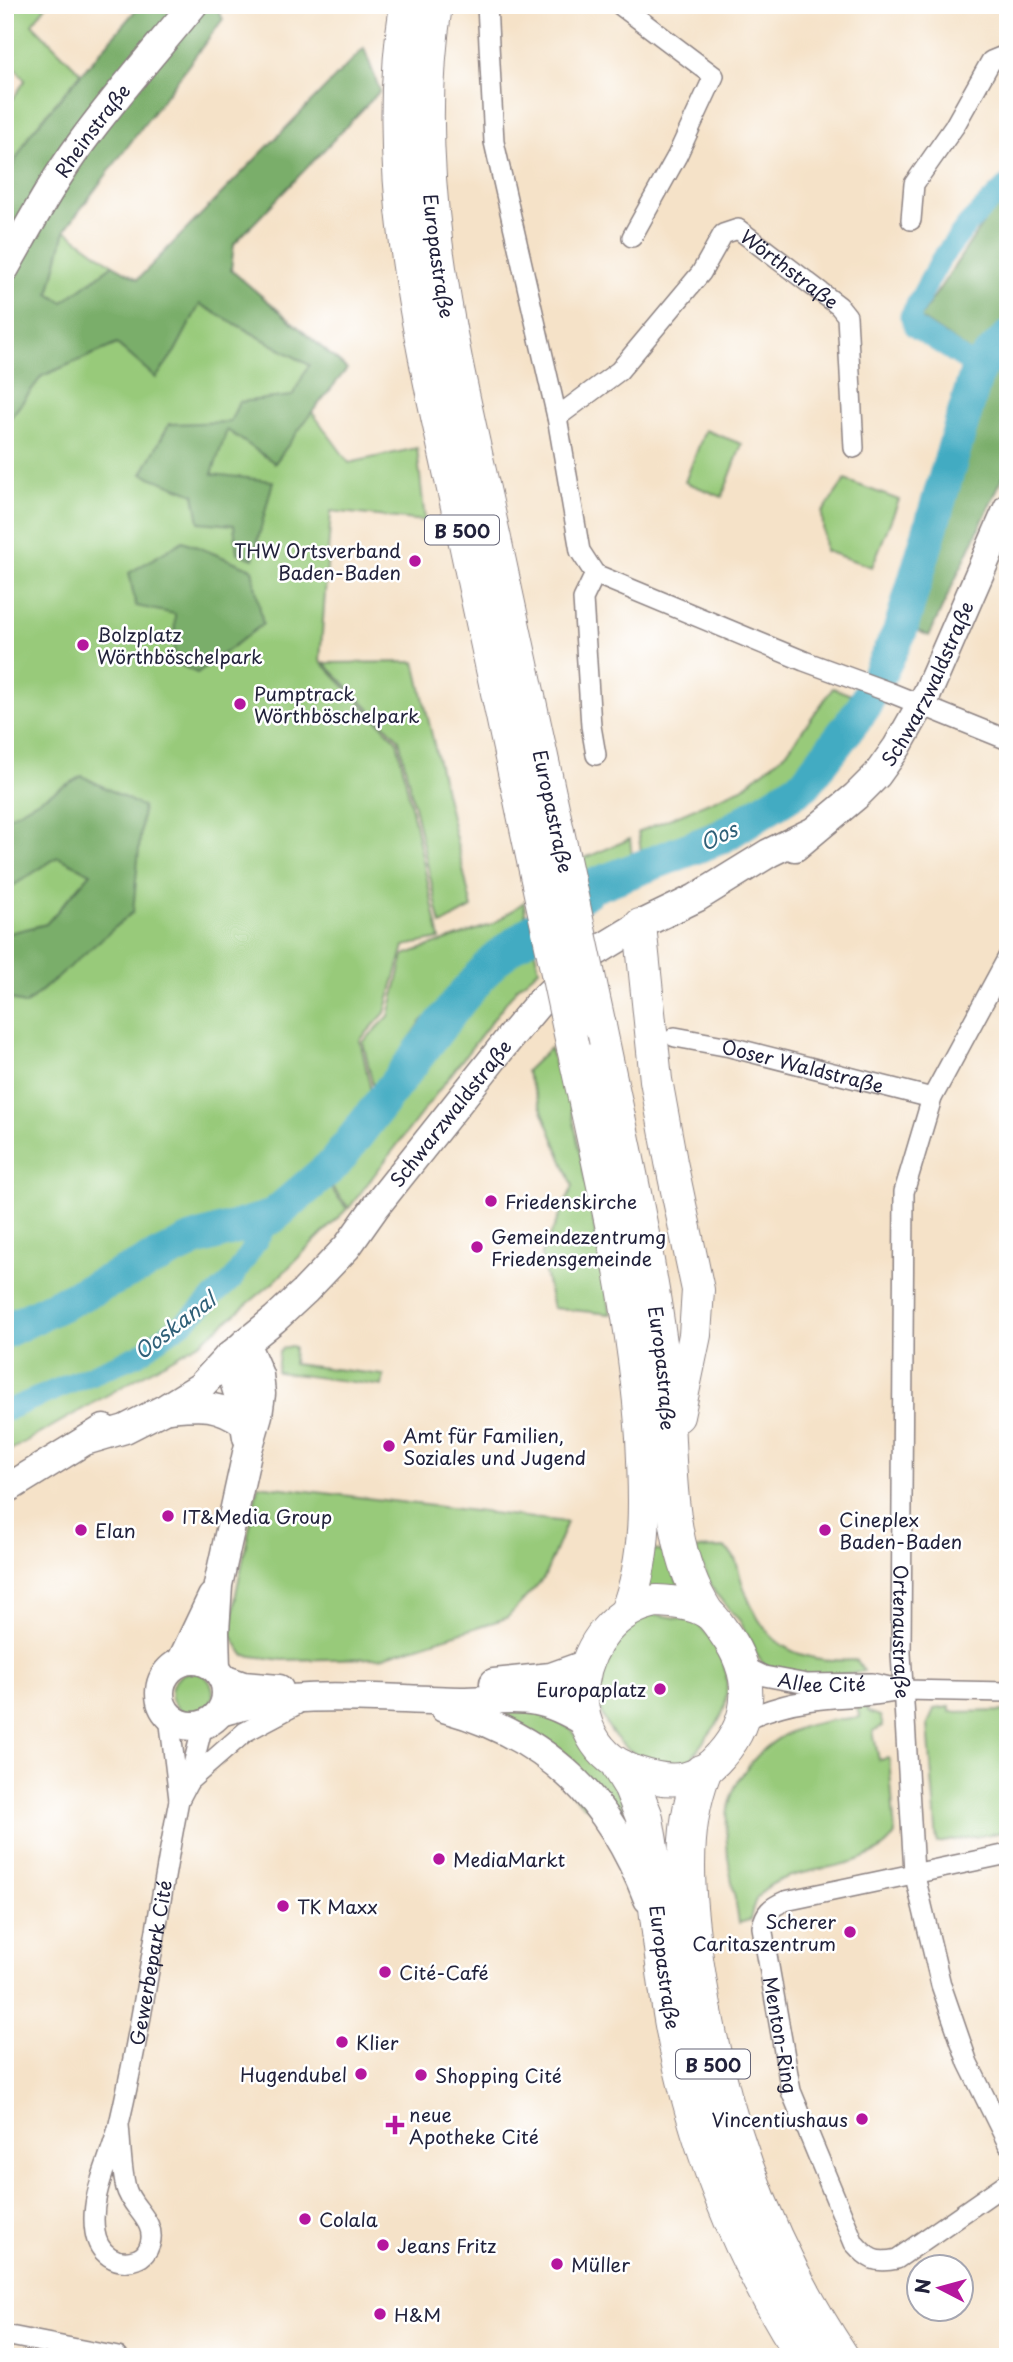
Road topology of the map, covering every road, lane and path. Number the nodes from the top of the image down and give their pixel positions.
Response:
1 (193, 5) edge
2 (407, 5) edge
3 (436, 5) edge
4 (487, 5) edge
5 (620, 5) edge
6 (1008, 54) edge
7 (911, 220) dead end
8 (632, 237) dead end
9 (5, 268) edge
10 (557, 417) junction
11 (854, 448) dead end
12 (1008, 508) edge
13 (595, 574) junction
14 (921, 705) junction
15 (1008, 740) edge
16 (596, 755) dead end
17 (640, 925) junction
18 (1008, 957) edge
19 (675, 1037) dead end
20 (932, 1098) junction
21 (236, 1351) junction
22 (166, 1408) junction
23 (245, 1423) junction
24 (88, 1440) junction
25 (670, 1448) junction
26 (247, 1453) junction
27 (5, 1490) edge
28 (218, 1585) junction
29 (626, 1612) junction
30 (708, 1613) junction
31 (181, 1662) junction
32 (587, 1664) junction
33 (741, 1665) junction
34 (220, 1674) junction
35 (903, 1690) junction
36 (1008, 1692) edge
37 (317, 1697) junction
38 (411, 1699) junction
39 (169, 1716) junction
40 (212, 1718) junction
41 (743, 1720) junction
42 (585, 1722) junction
43 (621, 1768) junction
44 (702, 1773) junction
45 (189, 1780) junction
46 (179, 1800) junction
47 (1008, 1854) edge
48 (914, 1872) junction
49 (659, 1930) junction
50 (119, 2125) junction
51 (1008, 2144) edge
52 (1008, 2182) edge
53 (5, 2335) edge
54 (118, 2357) edge
55 (806, 2357) edge
56 (839, 2357) edge

1 - 9 street, Rheinstraße
2 - 29 main road, Europastraße / B 500, bridge
3 - 25 main road, Europastraße / B 500, bridge
4 - 10 street
5 - 8 street
6 - 7 street
10 - 11 street, Wörthstraße
10 - 13 street
12 - 14 street, Schwarzwaldstraße
13 - 14 street
13 - 16 street
14 - 15 street
14 - 17 street, Schwarzwaldstraße
17 - 21 street, Schwarzwaldstraße
17 - 25 main road
18 - 20 street, Ortenaustraße
19 - 20 street, Ooser Waldstraße
20 - 35 street, Ortenaustraße
21 - 22 street, Schwarzwaldstraße
21 - 23 street, Gewerbepark Cité
21 - 24 street, Schwarzwaldstraße
21 - 26 street, Gewerbepark Cité
22 - 23 street
22 - 24 street, Schwarzwaldstraße
23 - 26 street, Gewerbepark Cité
24 - 27 street, Schwarzwaldstraße
25 - 30 main road, Europastraße / B 500
26 - 28 street, Gewerbepark Cité
28 - 31 street, Gewerbepark Cité
28 - 34 street, Gewerbepark Cité
29 - 30 main road, B 500
29 - 32 main road, B 500
30 - 33 main road, B 500
31 - 34 street
31 - 39 street, Gewerbepark Cité
32 - 34 street
32 - 42 main road, B 500
33 - 35 street, Allee Cité
33 - 41 main road, B 500
34 - 40 street, Gewerbepark Cité
35 - 36 street, Allee Cité
35 - 41 street, Allee Cité
35 - 48 street, Ortenaustraße
37 - 38 street
37 - 40 street
37 - 45 street
38 - 42 street
38 - 49 street
39 - 40 street
39 - 46 street, Gewerbepark Cité
40 - 45 street, Gewerbepark Cité
41 - 44 main road, B 500
42 - 43 main road, B 500
43 - 44 main road, B 500
43 - 49 highway, Europastraße / B 500
44 - 56 highway, Europastraße / B 500
45 - 46 street, Gewerbepark Cité
46 - 50 street, Gewerbepark Cité
47 - 48 street
48 - 51 street, Ortenaustraße
48 - 52 street, Menton-Ring
49 - 55 highway, Europastraße / B 500
50 - 50 street, Gewerbepark Cité
53 - 54 street

